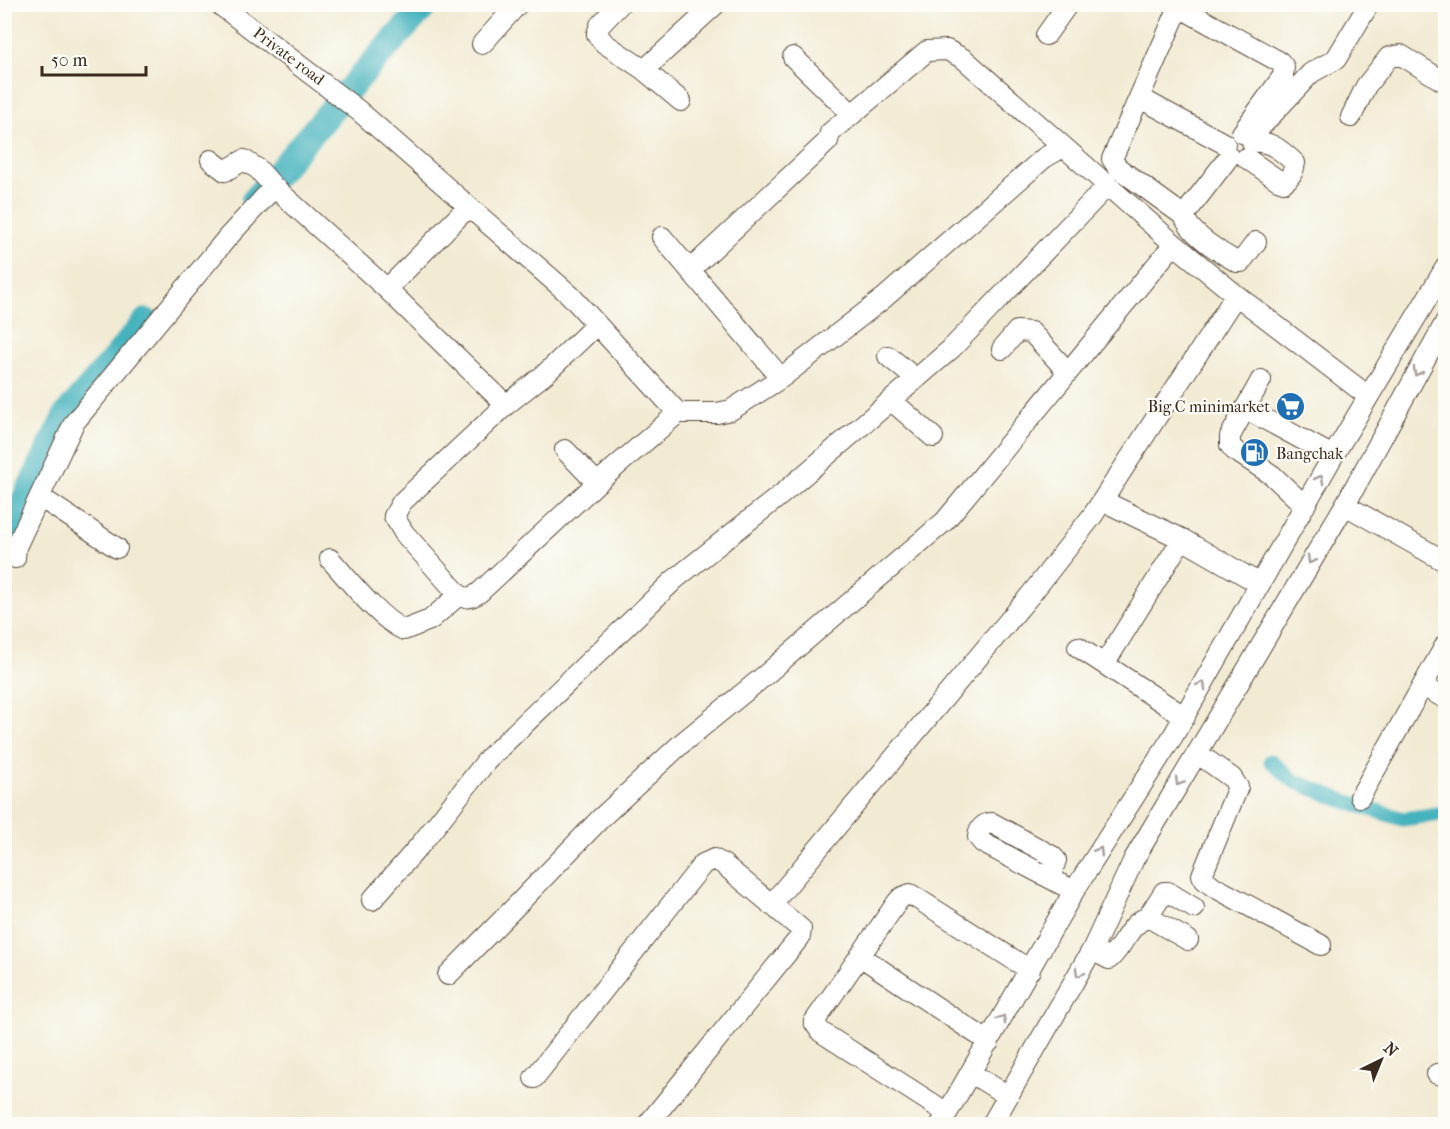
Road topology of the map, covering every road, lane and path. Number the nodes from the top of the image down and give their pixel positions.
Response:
1 (219, 4) edge
2 (518, 4) edge
3 (620, 4) edge
4 (716, 4) edge
5 (1068, 4) edge
6 (1369, 4) edge
7 (1046, 35) dead end
8 (482, 44) dead end
9 (793, 57) dead end
10 (644, 70) junction
11 (1446, 83) edge
12 (1140, 98) junction
13 (681, 101) dead end
14 (852, 114) junction
15 (1351, 117) dead end
16 (1241, 145) junction
17 (1063, 147) junction
18 (211, 160) dead end
19 (273, 185) junction
20 (1108, 186) junction
21 (468, 207) junction
22 (1184, 216) junction
23 (662, 237) dead end
24 (1256, 242) dead end
25 (1174, 244) junction
26 (1446, 267) edge
27 (690, 270) junction
28 (387, 289) junction
29 (1236, 295) junction
30 (1446, 321) edge
31 (597, 324) junction
32 (1002, 349) dead end
33 (888, 356) dead end
34 (1068, 372) junction
35 (781, 378) junction
36 (916, 379) junction
37 (1261, 380) dead end
38 (1368, 396) junction
39 (892, 401) junction
40 (506, 405) junction
41 (1246, 409) junction
42 (678, 413) junction
43 (933, 437) dead end
44 (565, 450) dead end
45 (1333, 456) junction
46 (597, 483) junction
47 (40, 497) junction
48 (1102, 501) junction
49 (1345, 505) junction
50 (1305, 506) junction
51 (1182, 539) junction
52 (117, 548) dead end
53 (15, 558) dead end
54 (330, 559) dead end
55 (1446, 562) edge
56 (1260, 584) junction
57 (459, 595) junction
58 (1446, 644) edge
59 (1078, 647) dead end
60 (1105, 663) junction
61 (1422, 686) junction
62 (1446, 699) edge
63 (1185, 717) junction
64 (1197, 753) junction
65 (1360, 797) dead end
66 (1050, 878) dead end
67 (1074, 891) junction
68 (372, 900) dead end
69 (771, 905) junction
70 (1194, 908) dead end
71 (1148, 917) junction
72 (1188, 940) dead end
73 (1321, 945) dead end
74 (1092, 950) junction
75 (860, 956) junction
76 (1030, 970) junction
77 (448, 975) dead end
78 (989, 1042) junction
79 (971, 1073) junction
80 (534, 1078) dead end
81 (1008, 1096) junction
82 (944, 1119) edge
83 (648, 1125) edge
84 (992, 1125) edge

1 - 21 street, Private road
2 - 8 street
3 - 10 street
4 - 10 street
5 - 7 street
6 - 16 street
9 - 14 street
10 - 13 street
11 - 15 street
12 - 16 street
12 - 16 street
12 - 22 street
14 - 17 street
14 - 27 street
16 - 22 street
17 - 20 street
17 - 35 street
18 - 19 street
19 - 28 street
19 - 47 street
20 - 25 street
20 - 36 street
21 - 28 street
21 - 31 street, Private road
22 - 24 street
23 - 27 street
25 - 29 street
25 - 34 street
26 - 38 street
27 - 35 street
28 - 40 street
29 - 38 street
29 - 48 street
30 -> 49 street
31 - 40 street
31 - 42 street, Private road
32 - 34 street
33 - 36 street
34 - 77 street
35 - 42 street
36 - 39 street
37 - 41 street
38 - 45 street
39 - 43 street
39 - 68 street
40 - 57 street
41 - 45 street
41 - 50 street
42 - 46 street
44 - 46 street
50 -> 45 street
46 - 57 street
47 - 52 street
47 - 53 street
48 - 51 street
48 - 69 street
49 - 55 street
49 -> 64 street
50 - 56 street
51 - 56 street
51 - 60 street
54 - 57 street
63 -> 56 street
58 - 61 street
59 - 60 street
60 - 63 street
61 - 62 street
61 - 65 street
67 -> 63 street
64 - 73 street
64 -> 74 street
66 - 67 street
67 - 76 street
69 - 80 street
69 - 83 street
70 - 71 street
71 - 72 street
71 - 74 street
74 -> 81 street
75 - 76 street
75 - 78 street
75 - 82 street
78 -> 76 street
78 - 79 street
79 - 81 street
79 - 82 street
81 - 84 street

